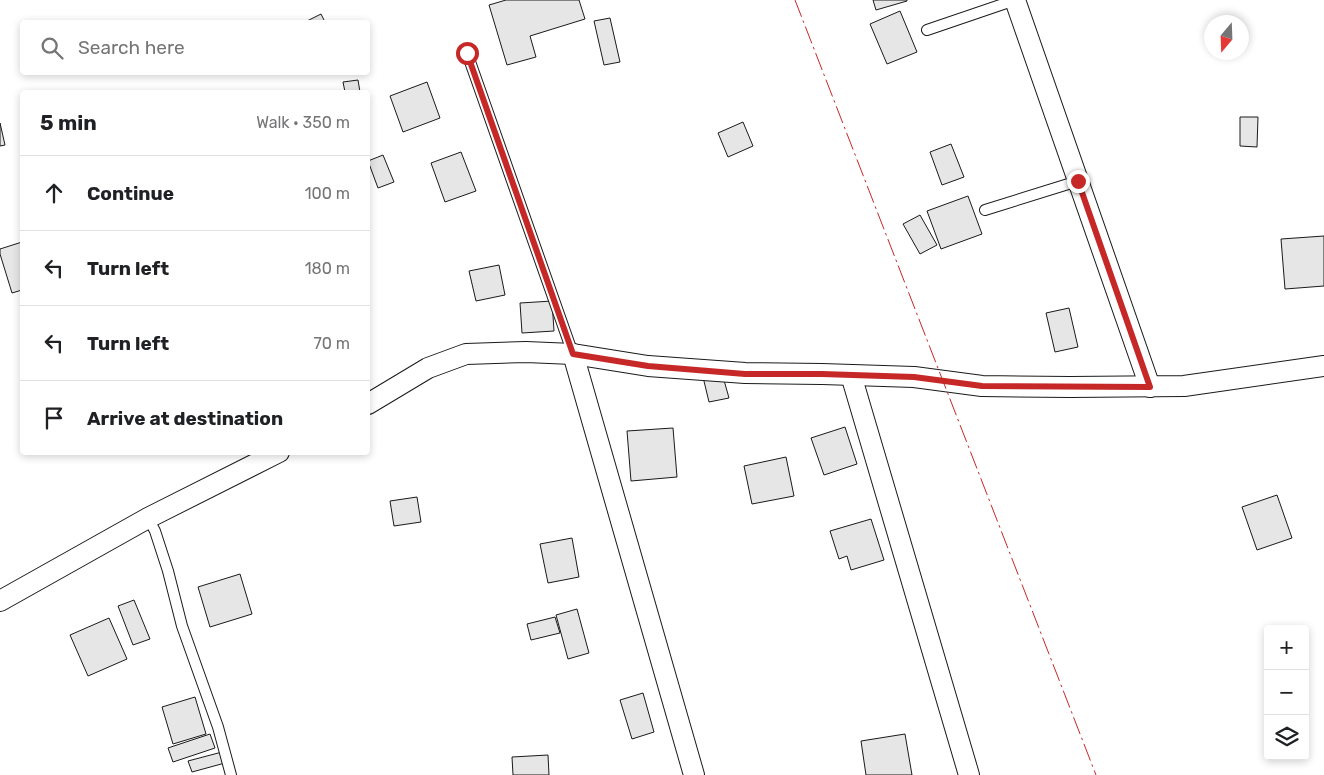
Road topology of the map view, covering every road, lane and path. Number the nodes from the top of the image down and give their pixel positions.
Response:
1 (1015, 0) edge
2 (927, 30) dead end
3 (467, 53) dead end
4 (1078, 181) junction
5 (986, 210) dead end
6 (573, 354) junction
7 (1324, 366) edge
8 (852, 375) junction
9 (1150, 387) junction
10 (370, 403) edge
11 (274, 455) edge
12 (148, 518) junction
13 (0, 601) edge
14 (231, 775) edge
15 (694, 775) edge
16 (969, 775) edge

1 - 2 lane
1 - 4 street
3 - 6 lane
4 - 5 lane
4 - 9 street
6 - 8 street
6 - 10 street
6 - 15 street
7 - 9 street
8 - 9 street
8 - 16 street
11 - 12 street
12 - 13 street
12 - 14 lane

